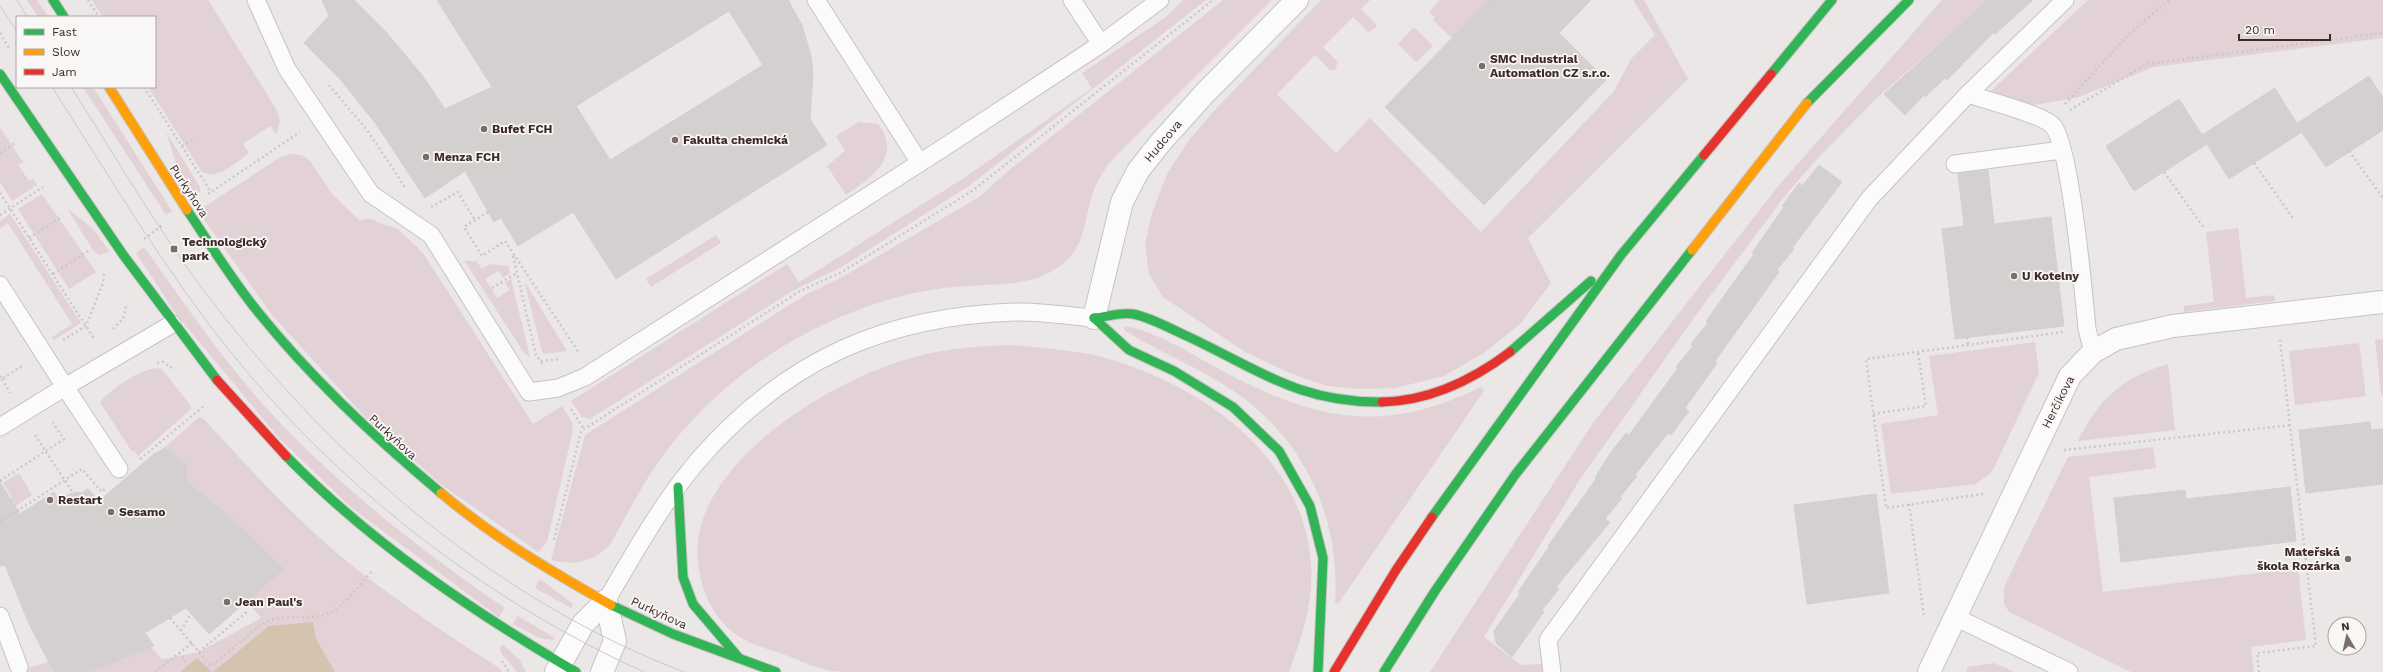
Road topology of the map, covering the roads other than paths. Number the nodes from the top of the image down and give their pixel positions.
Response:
1 (53, 0) edge
2 (256, 0) edge
3 (816, 0) edge
4 (1072, 0) edge
5 (1160, 0) edge
6 (1297, 0) edge
7 (1909, 0) edge
8 (2065, 0) edge
9 (1831, 1) edge
10 (63, 16) edge
11 (1101, 44) junction
12 (0, 74) edge
13 (110, 88) edge
14 (1968, 94) junction
15 (2062, 150) junction
16 (920, 163) junction
17 (1955, 164) dead end
18 (1621, 255) junction
19 (0, 286) edge
20 (2383, 302) edge
21 (1094, 318) junction
22 (172, 324) junction
23 (2093, 352) junction
24 (65, 387) junction
25 (0, 427) edge
26 (127, 467) road end
27 (678, 487) junction
28 (606, 601) junction
29 (0, 616) edge
30 (1955, 617) junction
31 (740, 658) junction
32 (605, 664) edge
33 (19, 667) dead end
34 (564, 669) edge
35 (776, 672) edge
36 (1318, 672) edge
37 (1334, 672) edge
38 (1384, 672) edge
39 (1552, 672) edge
40 (1929, 672) edge
41 (2069, 672) edge

1 - 10 main road
2 - 16 lane
3 - 16 lane
4 - 11 lane
5 - 11 lane
6 - 21 street, Hudcova
7 - 38 main road
8 - 14 lane
9 - 18 main road
11 - 16 lane
12 - 22 main road
13 - 28 main road, Purkyňova
14 - 15 lane
14 - 39 lane
15 - 17 lane
15 - 23 lane
18 - 21 main road
18 - 37 main road
19 - 24 lane
20 - 23 street, Herčíkova
21 - 27 lane
21 - 36 main road
22 - 24 lane
22 - 34 main road
23 - 30 street, Herčíkova
24 - 25 lane
24 - 26 lane
27 - 28 lane
27 - 31 main road
28 - 31 main road, Purkyňova
28 - 32 street
28 - 34 street
29 - 33 lane
30 - 40 street, Herčíkova
30 - 41 lane
31 - 35 main road, Purkyňova

